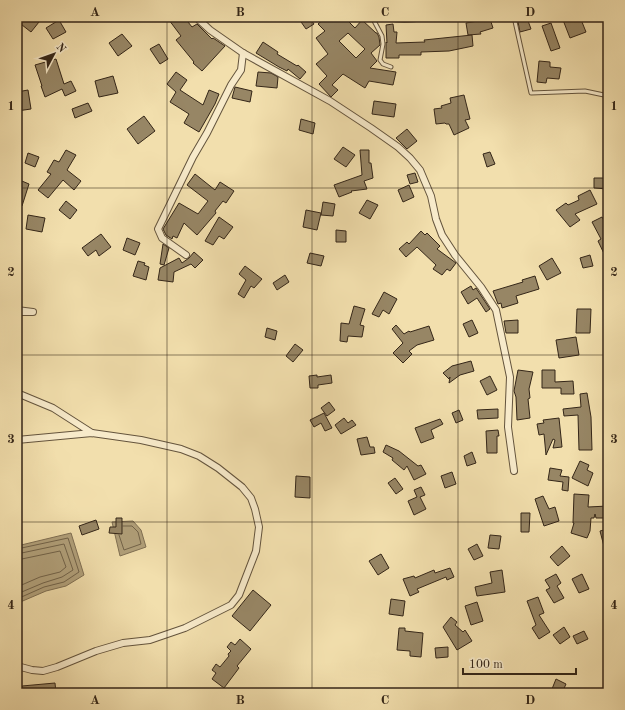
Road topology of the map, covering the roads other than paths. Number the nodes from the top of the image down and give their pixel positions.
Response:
1 (196, 17) edge
2 (372, 17) edge
3 (388, 17) edge
4 (425, 17) edge
5 (514, 17) edge
6 (243, 53) junction
7 (391, 67) dead end
8 (604, 95) dead end
9 (186, 255) dead end
10 (17, 393) edge
11 (92, 432) junction
12 (17, 440) edge
13 (514, 471) dead end
14 (17, 666) edge

1 - 6 street
2 - 7 lane
3 - 4 street
5 - 8 lane
6 - 9 street
6 - 13 street
10 - 11 street
11 - 12 street
11 - 14 street

